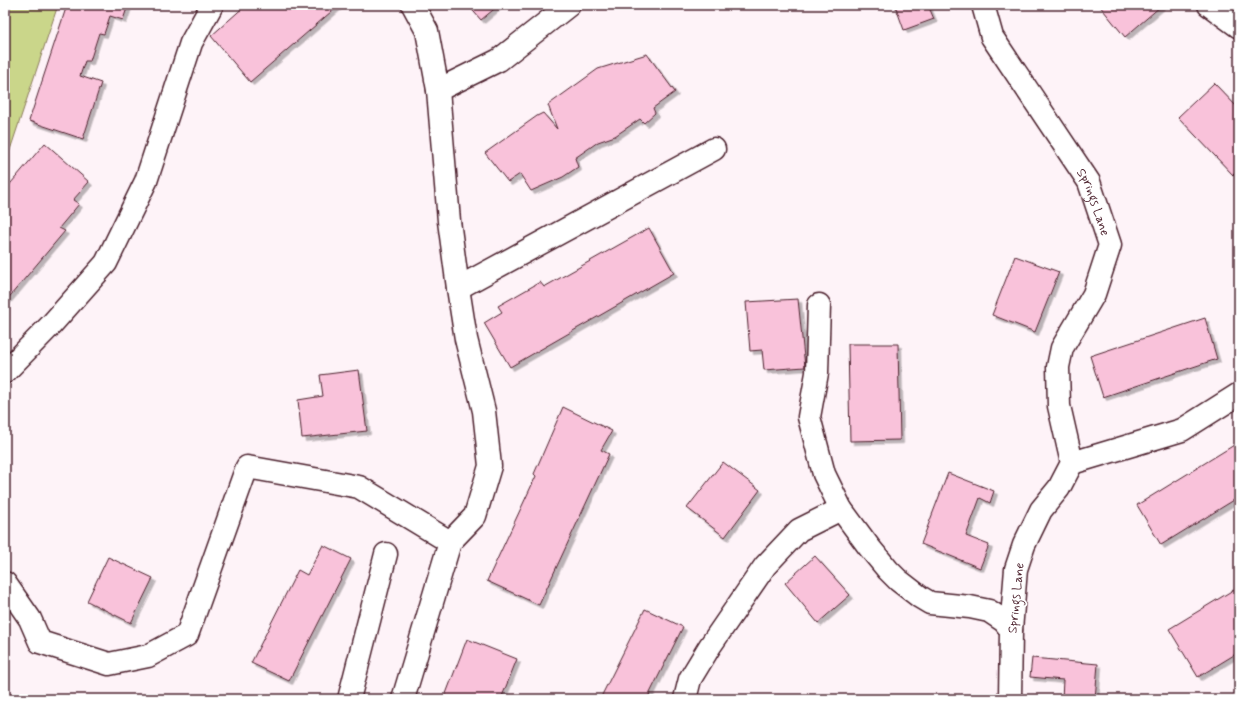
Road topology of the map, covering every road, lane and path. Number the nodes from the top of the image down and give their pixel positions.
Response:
1 (212, 5) edge
2 (413, 5) edge
3 (569, 5) edge
4 (983, 5) edge
5 (1209, 5) edge
6 (1239, 27) edge
7 (438, 90) junction
8 (714, 149) dead end
9 (458, 288) junction
10 (819, 305) dead end
11 (5, 372) edge
12 (1239, 394) edge
13 (1072, 463) junction
14 (841, 509) junction
15 (450, 542) junction
16 (386, 554) dead end
17 (5, 584) edge
18 (1011, 630) junction
19 (349, 699) edge
20 (403, 699) edge
21 (685, 699) edge
22 (1010, 699) edge

1 - 11 street
2 - 7 street
3 - 7 street
4 - 13 street, Springs Lane
5 - 6 street
7 - 9 street
8 - 9 street
9 - 15 street
10 - 14 street
12 - 13 street
13 - 18 street, Springs Lane
14 - 18 street
14 - 21 street
15 - 17 street
15 - 20 street
16 - 19 street
18 - 22 street, Springs Lane

